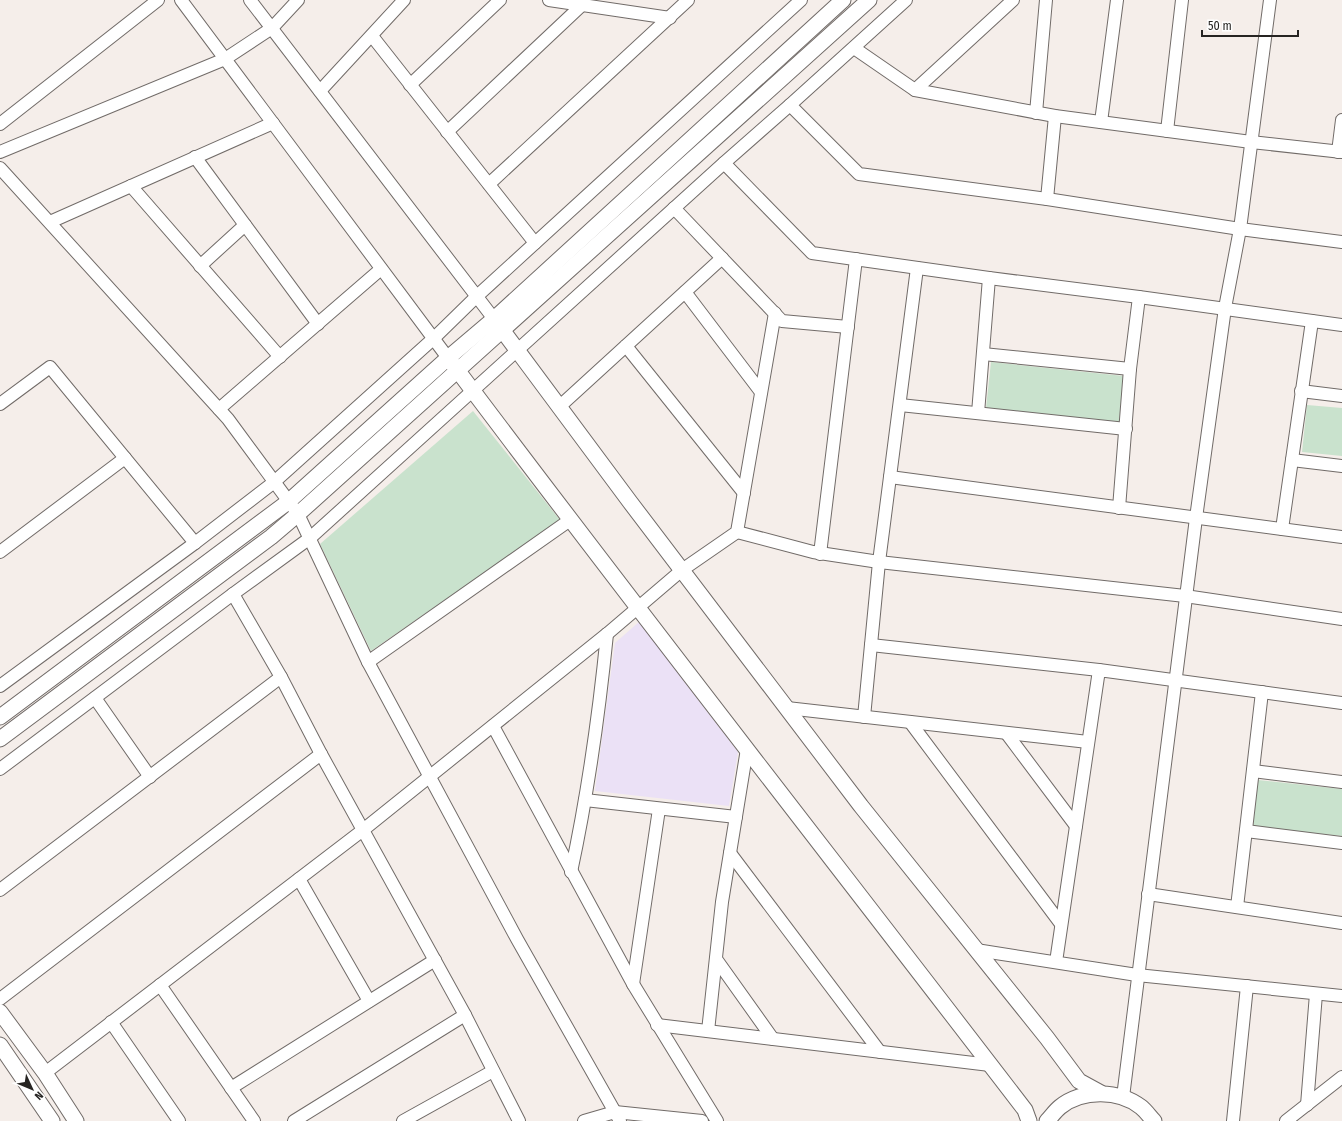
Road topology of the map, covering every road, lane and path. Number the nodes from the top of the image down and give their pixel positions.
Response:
1 (158, 0) edge
2 (181, 0) edge
3 (250, 0) edge
4 (298, 0) edge
5 (404, 0) edge
6 (500, 0) edge
7 (549, 0) edge
8 (688, 0) edge
9 (801, 0) edge
10 (843, 0) edge
11 (870, 0) edge
12 (906, 0) edge
13 (1013, 0) edge
14 (1046, 0) edge
15 (1117, 0) edge
16 (1182, 0) edge
17 (1270, 0) edge
18 (582, 5) junction
19 (670, 18) junction
20 (272, 28) junction
21 (372, 36) junction
22 (854, 48) junction
23 (225, 59) junction
24 (410, 85) junction
25 (916, 90) junction
26 (320, 91) junction
27 (790, 105) junction
28 (1036, 113) junction
29 (1055, 116) junction
30 (1342, 120) edge
31 (1102, 122) junction
32 (273, 123) junction
33 (0, 124) edge
34 (1167, 131) junction
35 (448, 132) junction
36 (1251, 142) junction
37 (0, 152) edge
38 (1340, 152) edge
39 (195, 157) junction
40 (724, 162) junction
41 (0, 168) edge
42 (489, 184) junction
43 (131, 186) junction
44 (1047, 198) junction
45 (674, 208) junction
46 (50, 222) junction
47 (245, 225) junction
48 (1240, 229) junction
49 (1342, 242) edge
50 (535, 243) junction
51 (722, 258) junction
52 (856, 260) junction
53 (200, 266) junction
54 (917, 268) junction
55 (381, 269) junction
56 (989, 278) junction
57 (685, 292) junction
58 (476, 297) junction
59 (1140, 297) junction
60 (1225, 308) junction
61 (775, 313) junction
62 (1312, 321) junction
63 (318, 324) junction
64 (1342, 324) edge
65 (498, 325) junction
66 (848, 327) junction
67 (433, 339) junction
68 (626, 346) junction
69 (518, 351) junction
70 (983, 354) junction
71 (280, 357) junction
72 (448, 358) junction
73 (1130, 369) junction
74 (458, 371) junction
75 (473, 391) junction
76 (761, 392) junction
77 (1302, 392) junction
78 (1342, 396) edge
79 (0, 404) edge
80 (900, 406) junction
81 (559, 407) junction
82 (219, 410) junction
83 (978, 413) junction
84 (1126, 429) junction
85 (125, 458) junction
86 (1292, 460) junction
87 (1342, 466) edge
88 (890, 477) junction
89 (273, 482) junction
90 (744, 493) junction
91 (288, 502) junction
92 (1119, 508) junction
93 (298, 514) junction
94 (1196, 518) junction
95 (570, 520) junction
96 (1282, 529) junction
97 (737, 532) junction
98 (1342, 537) edge
99 (310, 538) junction
100 (194, 543) junction
101 (0, 552) edge
102 (820, 554) junction
103 (879, 562) junction
104 (682, 570) junction
105 (233, 594) junction
106 (1185, 596) junction
107 (637, 608) junction
108 (1342, 619) edge
109 (607, 634) junction
110 (871, 645) junction
111 (368, 662) junction
112 (1099, 670) junction
113 (281, 677) junction
114 (1176, 680) junction
115 (0, 686) edge
116 (1262, 692) junction
117 (95, 698) junction
118 (1342, 703) edge
119 (787, 708) junction
120 (0, 717) edge
121 (864, 717) junction
122 (910, 722) junction
123 (493, 726) junction
124 (1007, 734) junction
125 (0, 739) edge
126 (1088, 742) junction
127 (747, 749) junction
128 (321, 754) junction
129 (0, 769) edge
130 (1253, 771) junction
131 (150, 777) junction
132 (429, 777) junction
133 (1342, 782) edge
134 (585, 800) junction
135 (659, 809) junction
136 (736, 817) junction
137 (1076, 826) junction
138 (363, 830) junction
139 (1246, 831) junction
140 (1342, 843) edge
141 (730, 853) junction
142 (571, 872) junction
143 (299, 879) junction
144 (0, 890) edge
145 (1148, 894) junction
146 (1237, 907) junction
147 (1342, 923) edge
148 (1062, 924) junction
149 (976, 950) junction
150 (716, 959) junction
151 (435, 960) junction
152 (1056, 962) junction
153 (1137, 975) junction
154 (633, 984) junction
155 (160, 985) junction
156 (1247, 986) junction
157 (1316, 994) junction
158 (1342, 996) edge
159 (0, 999) edge
160 (369, 1001) junction
161 (0, 1012) edge
162 (465, 1015) junction
163 (111, 1022) junction
164 (657, 1025) junction
165 (708, 1031) junction
166 (773, 1039) junction
167 (0, 1045) edge
168 (880, 1052) junction
169 (990, 1065) junction
170 (493, 1071) junction
171 (45, 1073) junction
172 (1342, 1077) edge
173 (232, 1088) junction
174 (1101, 1093) junction
175 (1123, 1097) junction
176 (1307, 1104) junction
177 (617, 1117) edge
178 (52, 1121) edge
179 (76, 1121) edge
180 (179, 1121) edge
181 (254, 1121) edge
182 (294, 1121) edge
183 (403, 1121) edge
184 (519, 1121) edge
185 (584, 1121) edge
186 (702, 1121) edge
187 (716, 1121) edge
188 (1028, 1121) edge
189 (1047, 1121) edge
190 (1154, 1121) edge
191 (1234, 1121) edge
192 (1286, 1121) edge

1 - 33 street
2 - 23 street
3 - 20 street
4 - 20 street
5 - 21 street
6 - 24 street
7 - 18 street
8 - 19 street
9 - 50 street
10 - 65 street
11 - 65 street
12 - 22 street
13 - 25 street
14 - 28 street
15 - 31 street
16 - 34 street
17 - 36 street
18 - 19 street
18 - 35 street
19 - 42 street
20 - 23 street
20 - 26 street
21 - 24 street
21 - 26 street
22 - 25 street
22 - 27 street
23 - 32 street
23 - 37 street
24 - 35 street
25 - 28 street
26 - 58 street
27 - 40 street
27 - 44 street
28 - 29 street
29 - 31 street
29 - 44 street
30 - 38 street
31 - 34 street
32 - 39 street
32 - 55 street
34 - 36 street
35 - 42 street
36 - 38 street
36 - 48 street
39 - 43 street
39 - 47 street
40 - 45 street
40 - 52 street
41 - 46 street
42 - 50 street
43 - 46 street
43 - 53 street
44 - 48 street
45 - 51 street
45 - 69 street
46 - 82 street
47 - 53 street
47 - 63 street
48 - 49 street
48 - 60 street
50 - 58 street
51 - 57 street
51 - 61 street
52 - 54 street
52 - 66 street
53 - 71 street
54 - 56 street
54 - 80 street
55 - 63 street
55 - 67 street
56 - 59 street
56 - 70 street
57 - 68 street
57 - 76 street
58 - 65 street
58 - 67 street
59 - 60 street
59 - 73 street
60 - 62 street
60 - 94 street
61 - 66 street
61 - 76 street
62 - 64 street
62 - 77 street
63 - 71 street
65 - 69 street
65 - 72 street
65 - 74 street
66 - 102 street
67 - 72 street
67 - 89 street
68 - 81 street
68 - 90 street
69 - 75 street
69 - 81 street
70 - 73 street
70 - 83 street
71 - 82 street
72 - 74 street
72 - 91 street
73 - 84 street
74 - 75 street
74 - 93 street
75 - 95 street
75 - 99 street
76 - 90 street
77 - 78 street
77 - 86 street
79 - 85 street
80 - 83 street
80 - 88 street
81 - 104 street
82 - 89 street
83 - 84 street
84 - 92 street
85 - 100 street
85 - 101 street
86 - 87 street
86 - 96 street
88 - 92 street
88 - 103 street
89 - 91 street
89 - 100 street
90 - 97 street
91 - 93 street
91 - 120 street
92 - 94 street
93 - 99 street
93 - 125 street
94 - 96 street
94 - 106 street
95 - 107 street
95 - 111 street
96 - 98 street
97 - 102 street
97 - 104 street
99 - 105 street
99 - 111 street
100 - 115 street
102 - 103 street
103 - 106 street
103 - 110 street
104 - 107 street
104 - 119 street
105 - 113 street
105 - 117 street
106 - 108 street
106 - 114 street
107 - 109 street
107 - 127 street
109 - 123 street
109 - 134 street
110 - 112 street
110 - 121 street
111 - 132 street
112 - 114 street
112 - 126 street
113 - 128 street
113 - 131 street
114 - 116 street
114 - 145 street
116 - 118 street
116 - 130 street
117 - 129 street
117 - 131 street
119 - 121 street
119 - 149 street
121 - 122 street
122 - 124 street
122 - 148 street
123 - 132 street
123 - 142 street
124 - 126 street
124 - 137 street
126 - 137 street
127 - 136 street
127 - 169 street
128 - 138 street
128 - 159 street
130 - 133 street
130 - 139 street
131 - 144 street
132 - 138 street
132 - 177 street
134 - 135 street
134 - 142 street
135 - 136 street
135 - 154 street
136 - 141 street
137 - 148 street
138 - 143 street
138 - 151 street
139 - 140 street
139 - 146 street
141 - 150 street
141 - 168 street
142 - 154 street
143 - 155 street
143 - 160 street
145 - 146 street
145 - 153 street
146 - 147 street
148 - 152 street
149 - 152 street
149 - 174 street
150 - 165 street
150 - 166 street
151 - 160 street
151 - 162 street
152 - 153 street
153 - 156 street
153 - 175 street
154 - 164 street
155 - 163 street
155 - 173 street
156 - 157 street
156 - 191 street
157 - 158 street
157 - 176 street
160 - 173 street
161 - 171 street
162 - 170 street
162 - 182 street
163 - 171 street
163 - 180 street
164 - 165 street
164 - 187 street
165 - 166 street
166 - 168 street
167 - 178 street
168 - 169 street
169 - 188 street
170 - 183 street
170 - 184 street
171 - 179 street
172 - 176 street
173 - 181 street
174 - 175 street
174 - 189 street
175 - 190 street
176 - 192 street
177 - 185 street
177 - 186 street

